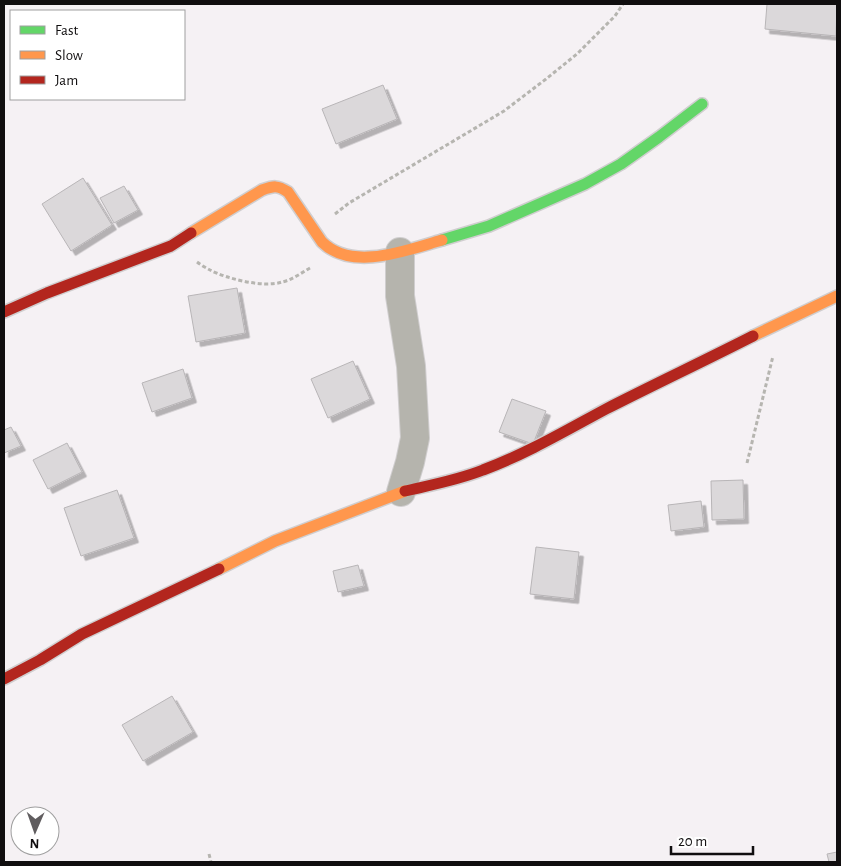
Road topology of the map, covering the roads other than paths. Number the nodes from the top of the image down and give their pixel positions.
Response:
1 (702, 104) dead end
2 (400, 252) junction
3 (837, 296) edge
4 (4, 312) edge
5 (401, 492) junction
6 (4, 679) edge

1 - 2 street
2 - 4 street
2 - 5 street
3 - 5 street
5 - 6 street

